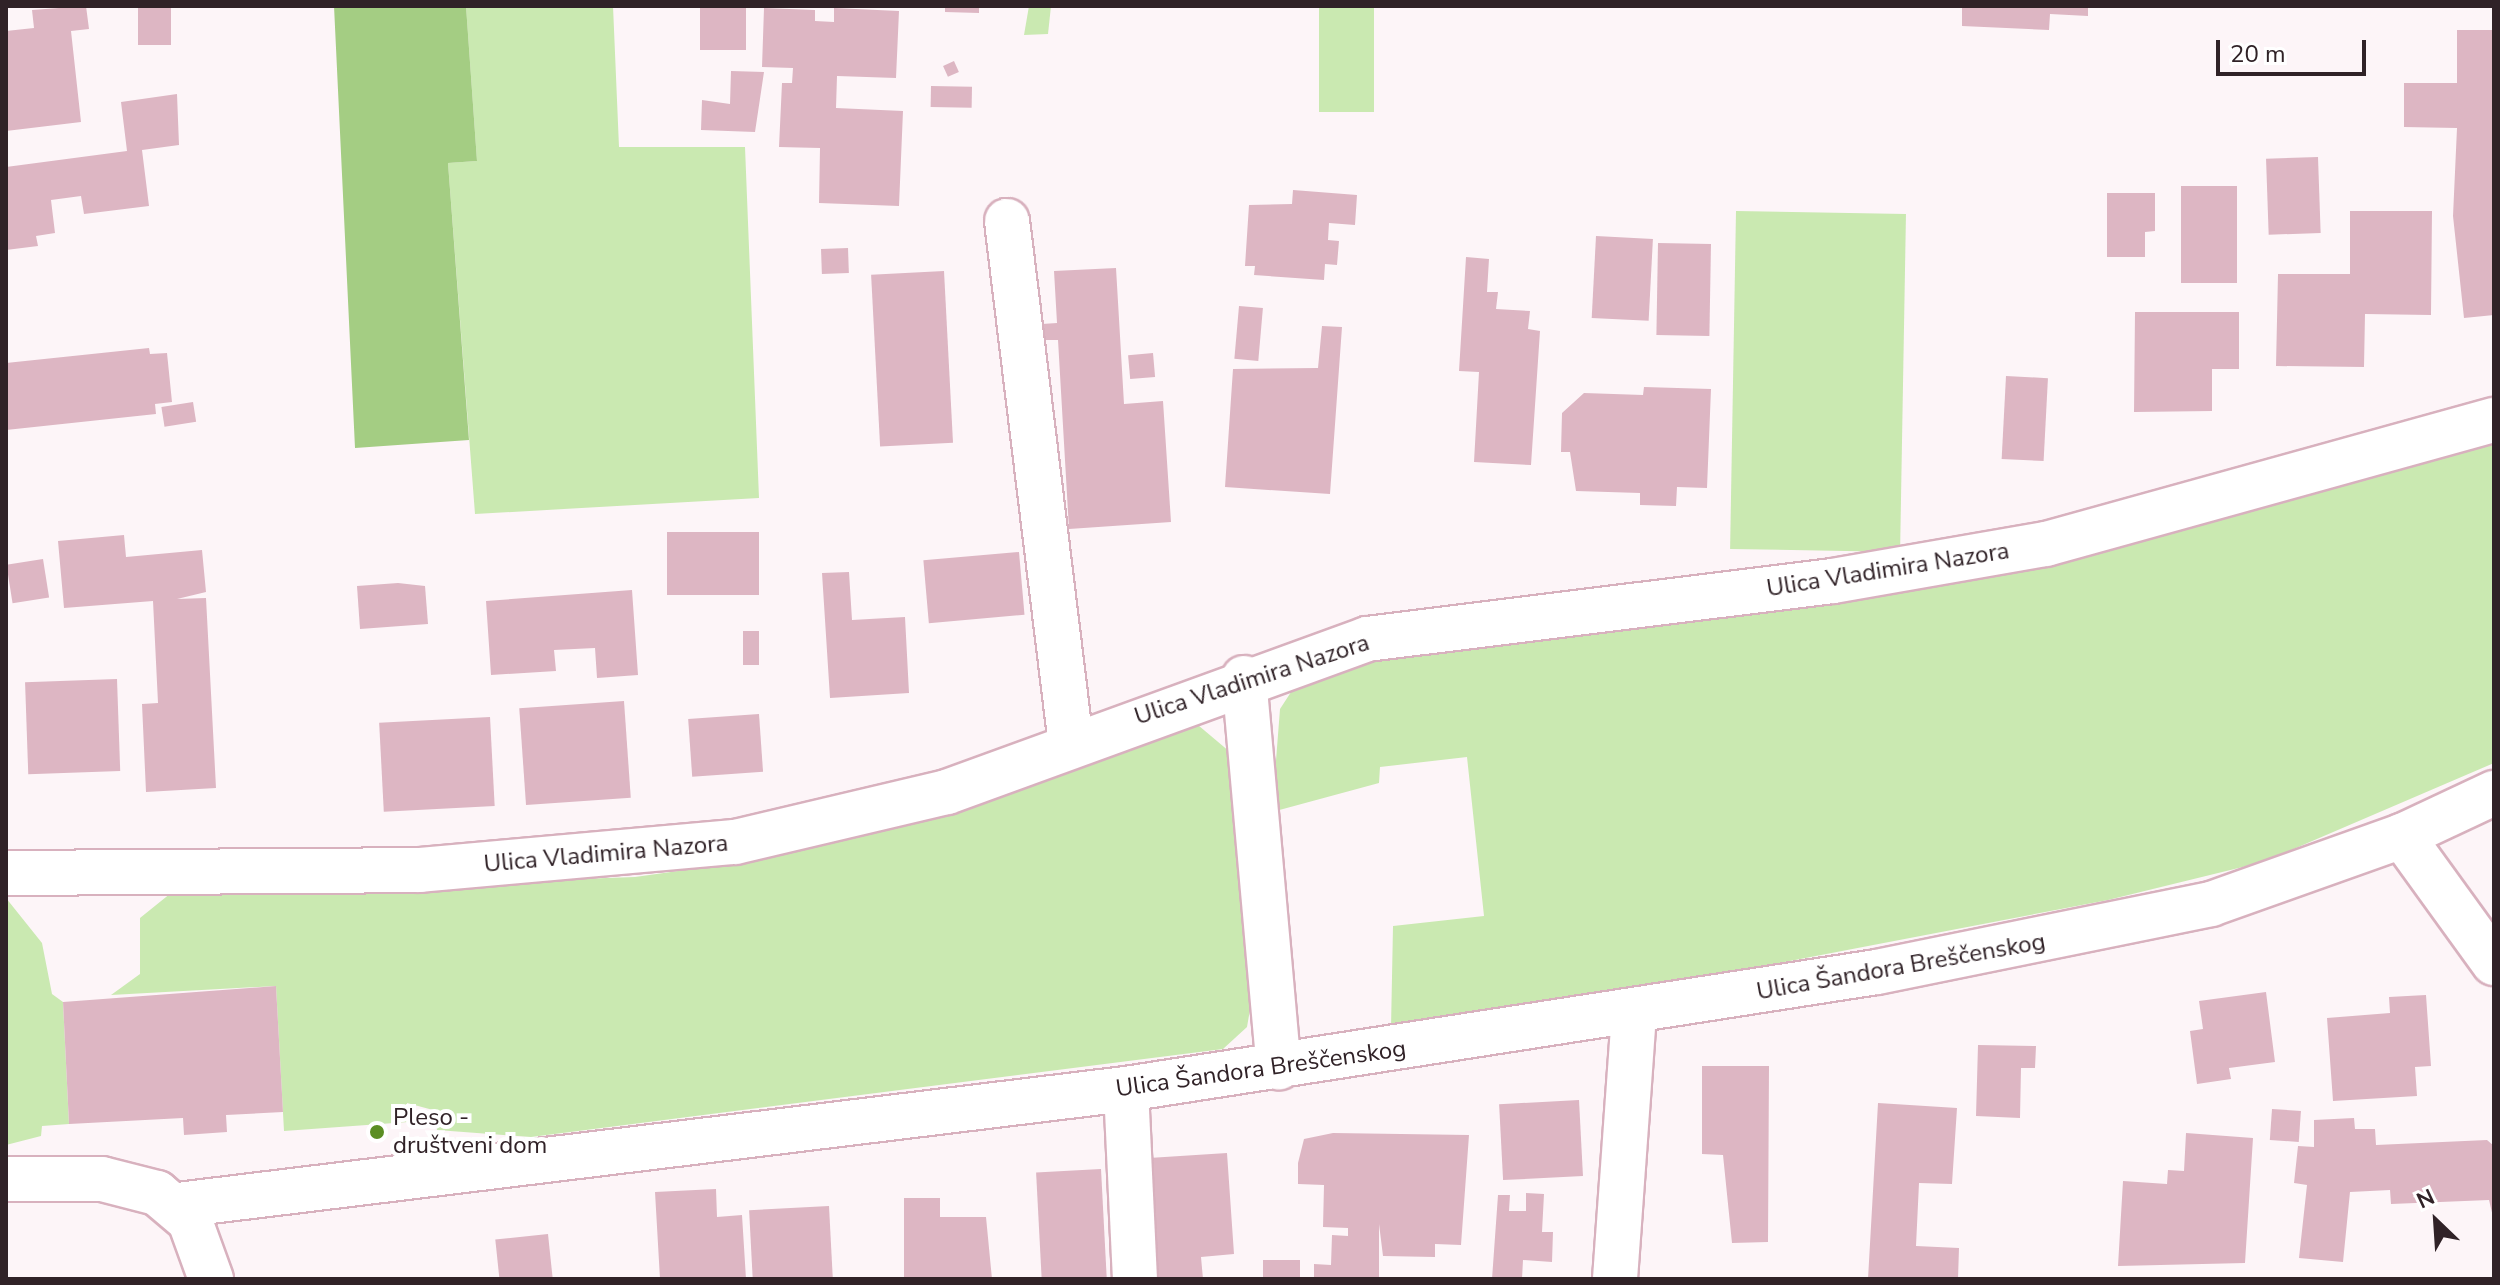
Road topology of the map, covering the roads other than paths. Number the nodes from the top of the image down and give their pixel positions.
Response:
1 (1007, 221) dead end
2 (2494, 420) edge
3 (1244, 678) junction
4 (1071, 744) junction
5 (2494, 793) edge
6 (2402, 836) junction
7 (6, 873) edge
8 (2494, 963) edge
9 (1634, 1014) junction
10 (1279, 1067) junction
11 (1126, 1089) junction
12 (6, 1179) edge
13 (178, 1205) junction
14 (211, 1279) edge
15 (1135, 1279) edge
16 (1615, 1279) edge

1 - 4 street
2 - 3 street, Ulica Vladimira Nazora
3 - 4 street, Ulica Vladimira Nazora
3 - 10 street
4 - 7 street, Ulica Vladimira Nazora
5 - 6 street, Ulica Šandora Breščenskog
6 - 8 street
6 - 9 street, Ulica Šandora Breščenskog
9 - 10 street, Ulica Šandora Breščenskog
9 - 16 street
10 - 11 street, Ulica Šandora Breščenskog
11 - 13 street, Ulica Šandora Breščenskog
11 - 15 street
12 - 13 street, Ulica Šandora Breščenskog
13 - 14 street

